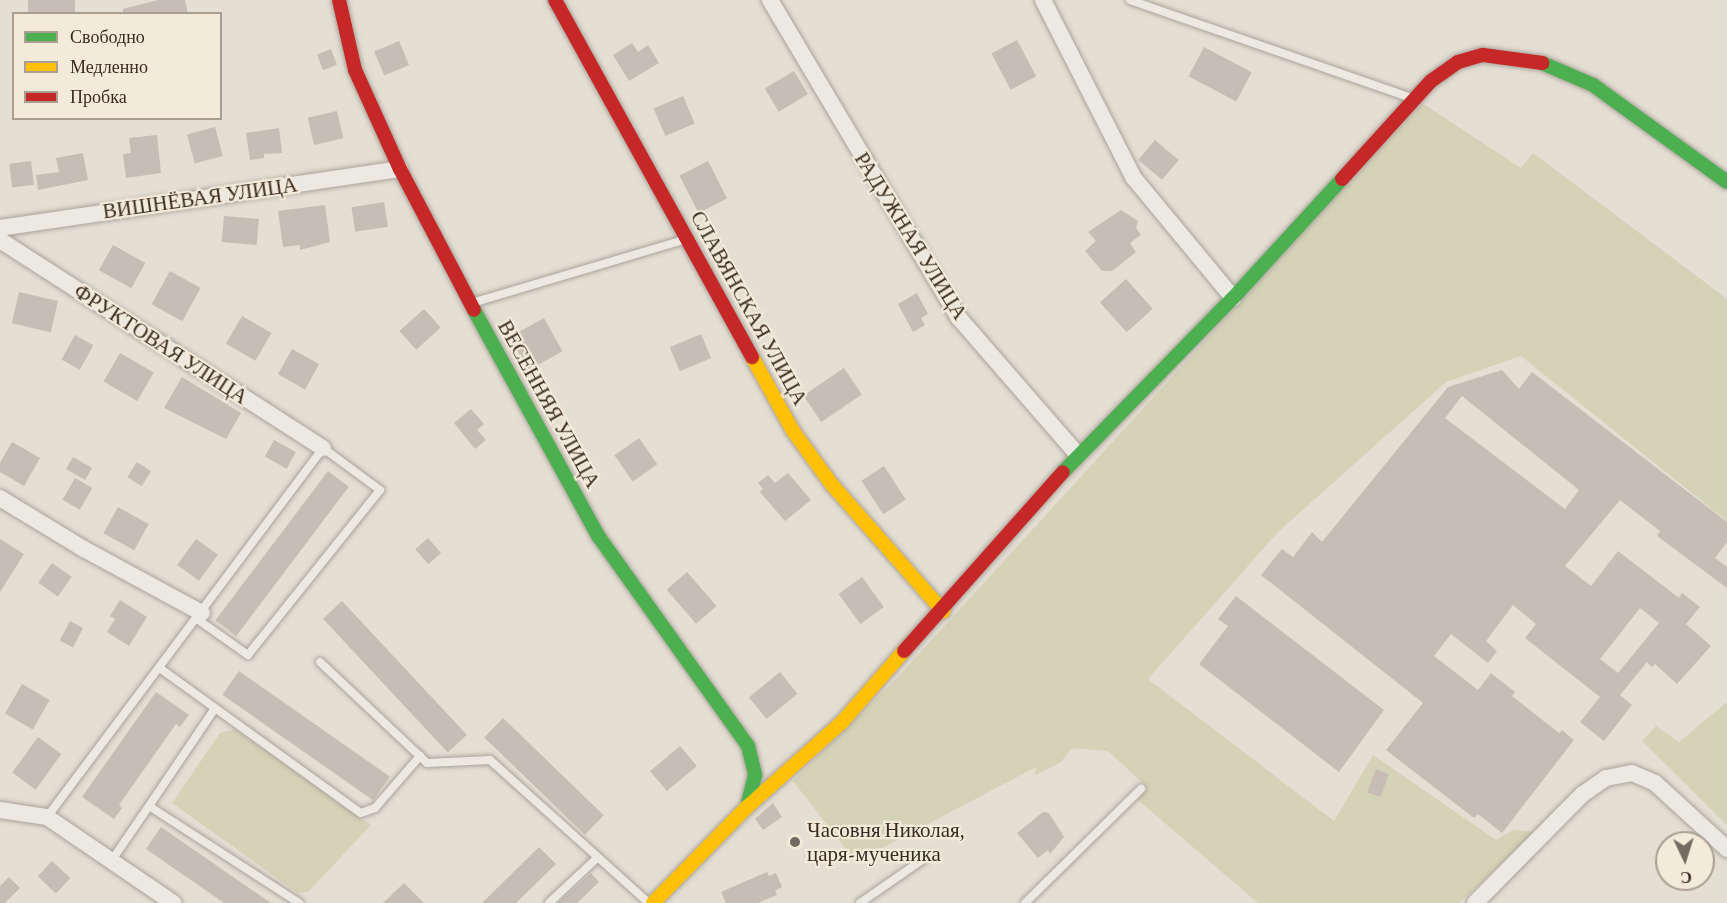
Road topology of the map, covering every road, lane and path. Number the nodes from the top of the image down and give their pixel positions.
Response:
1 (339, 0) edge
2 (555, 0) edge
3 (770, 0) edge
4 (1043, 0) edge
5 (1130, 0) edge
6 (1415, 99) junction
7 (400, 169) junction
8 (1727, 182) edge
9 (0, 228) edge
10 (687, 239) junction
11 (0, 240) edge
12 (1233, 298) junction
13 (470, 304) junction
14 (323, 448) junction
15 (1078, 455) junction
16 (0, 498) edge
17 (943, 611) junction
18 (200, 616) junction
19 (320, 662) dead end
20 (161, 669) junction
21 (215, 708) junction
22 (420, 756) junction
23 (1141, 789) dead end
24 (149, 806) junction
25 (747, 807) junction
26 (0, 810) edge
27 (47, 817) junction
28 (1727, 849) edge
29 (928, 856) dead end
30 (598, 857) junction
31 (112, 860) junction
32 (173, 903) edge
33 (299, 903) edge
34 (549, 903) edge
35 (651, 903) edge
36 (860, 903) edge
37 (1025, 903) edge
38 (1474, 903) edge

1 - 7 street, ВЕСЕННЯЯ УЛИЦА
2 - 10 street, СЛАВЯНСКАЯ УЛИЦА
3 - 15 street, РАДУЖНАЯ УЛИЦА
4 - 12 street
5 - 6 lane
6 - 8 street
6 - 12 street
7 - 9 street, ВИШНЁВАЯ УЛИЦА
7 - 13 street, ВЕСЕННЯЯ УЛИЦА
10 - 13 lane
10 - 17 street, СЛАВЯНСКАЯ УЛИЦА
11 - 14 street, ФРУКТОВАЯ УЛИЦА
12 - 15 street
13 - 25 street, ВЕСЕННЯЯ УЛИЦА
14 - 18 lane
14 - 18 lane
15 - 17 street
16 - 18 street
17 - 25 street
18 - 20 lane
19 - 22 lane
20 - 21 lane
20 - 27 lane
21 - 22 lane
21 - 24 lane
22 - 30 lane
23 - 37 lane
24 - 31 lane
24 - 33 lane
25 - 35 street
26 - 27 street
27 - 31 street
28 - 38 street
29 - 36 lane
30 - 34 lane
30 - 35 lane
31 - 32 street

